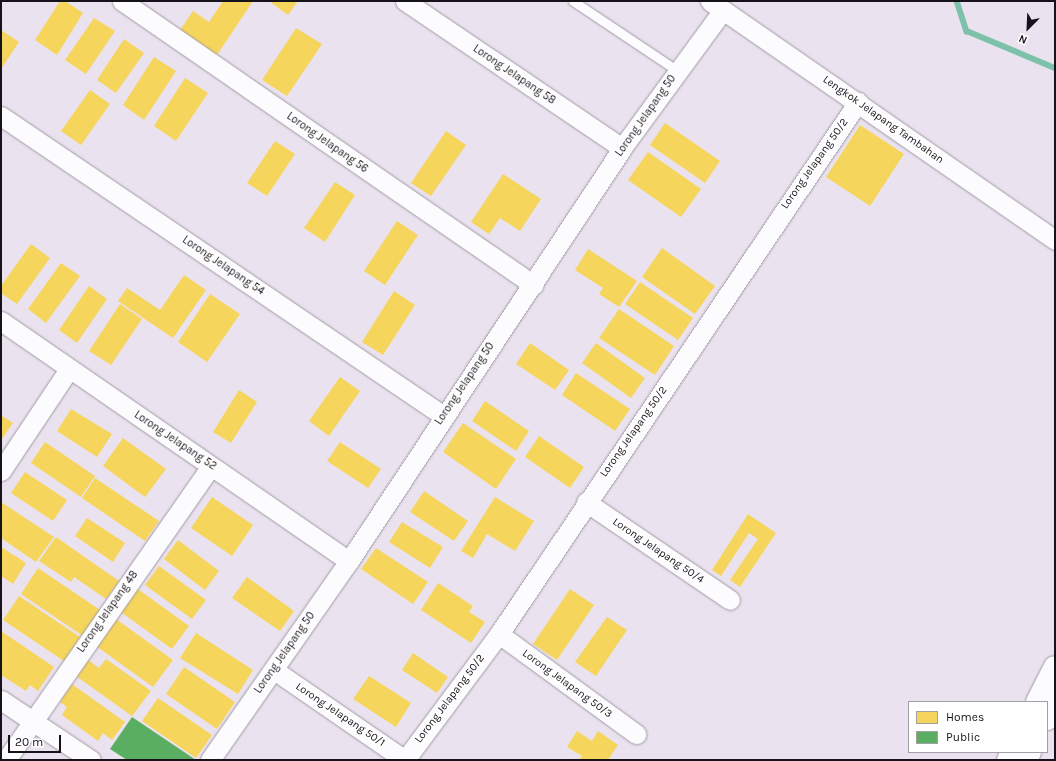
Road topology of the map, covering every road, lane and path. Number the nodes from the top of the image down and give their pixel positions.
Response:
1 (122, 1) edge
2 (405, 1) edge
3 (573, 1) edge
4 (716, 5) edge
5 (678, 71) junction
6 (858, 102) junction
7 (1, 116) edge
8 (622, 148) junction
9 (1055, 240) edge
10 (533, 285) junction
11 (1, 321) edge
12 (70, 369) junction
13 (444, 416) junction
14 (211, 466) junction
15 (1, 471) edge
16 (586, 502) junction
17 (348, 561) junction
18 (730, 600) dead end
19 (499, 634) junction
20 (1055, 667) edge
21 (274, 670) junction
22 (1, 700) edge
23 (1038, 701) edge
24 (1055, 703) edge
25 (1048, 717) edge
26 (32, 721) junction
27 (636, 734) dead end
28 (6, 760) edge
29 (92, 760) edge
30 (210, 760) edge
31 (405, 760) edge

1 - 10 street, Lorong Jelapang 56
2 - 8 street, Lorong Jelapang 58
3 - 5 lane
4 - 5 street, Lorong Jelapang 50
4 - 6 street, Lengkok Jelapang Tambahan
5 - 8 street, Lorong Jelapang 50
6 - 9 street, Lengkok Jelapang Tambahan
6 - 16 street, Lorong Jelapang 50/2
7 - 13 street, Lorong Jelapang 54
8 - 10 street, Lorong Jelapang 50
10 - 13 street, Lorong Jelapang 50
11 - 12 street, Lorong Jelapang 52
12 - 14 street, Lorong Jelapang 52
12 - 15 street
13 - 17 street, Lorong Jelapang 50
14 - 17 street, Lorong Jelapang 52
14 - 26 street, Lorong Jelapang 48
16 - 18 street, Lorong Jelapang 50/4
16 - 19 street, Lorong Jelapang 50/2
17 - 21 street, Lorong Jelapang 50
19 - 27 street, Lorong Jelapang 50/3
19 - 31 street, Lorong Jelapang 50/2
20 - 23 highway
21 - 30 street, Lorong Jelapang 50
21 - 31 street, Lorong Jelapang 50/1
22 - 26 street
24 - 25 highway
26 - 28 street, Lorong Jelapang 48
26 - 29 street

